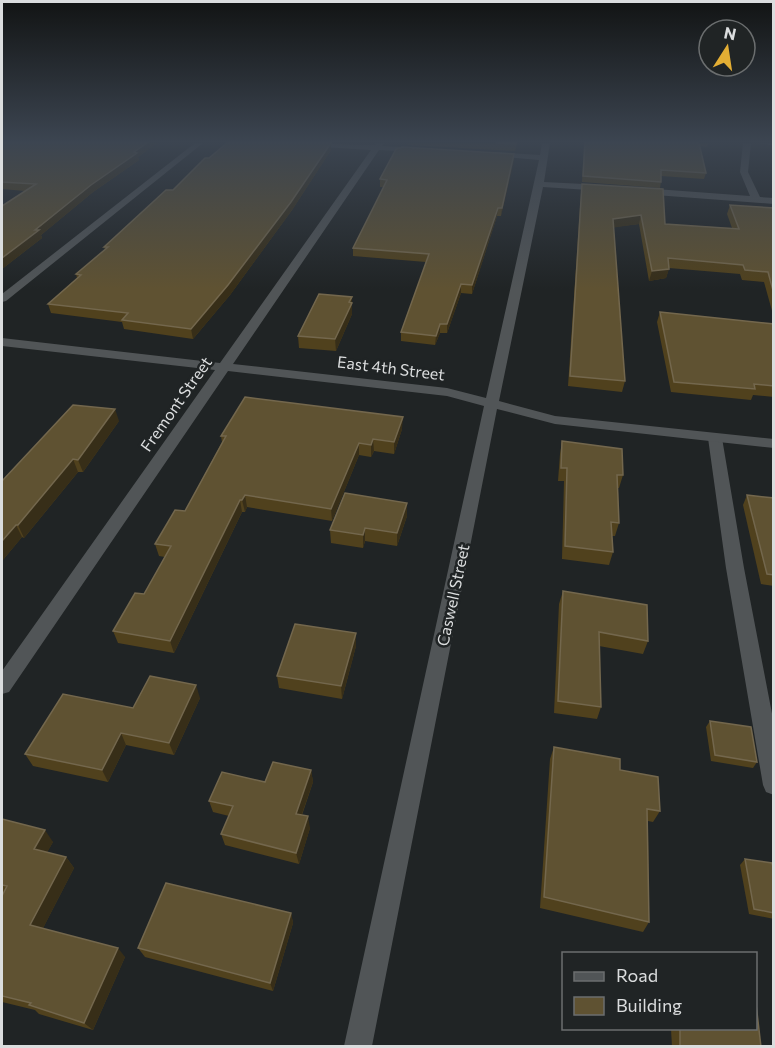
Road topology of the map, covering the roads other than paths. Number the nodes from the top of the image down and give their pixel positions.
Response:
1 (136, 192) edge
2 (345, 192) edge
3 (537, 192) edge
4 (654, 192) edge
5 (753, 192) edge
6 (756, 200) junction
7 (774, 201) edge
8 (2, 298) edge
9 (2, 342) edge
10 (223, 367) junction
11 (493, 404) junction
12 (715, 438) junction
13 (774, 444) edge
14 (2, 686) edge
15 (774, 785) edge
16 (358, 1047) edge

1 - 8 street
2 - 10 street, Fremont Street
3 - 11 street, Caswell Street
4 - 6 street
5 - 6 street
6 - 7 street
9 - 10 street, East 4th Street
10 - 11 street, East 4th Street
10 - 14 street, Fremont Street
11 - 12 street, East 4th Street
11 - 16 street, Caswell Street
12 - 13 street, East 4th Street
12 - 15 street

